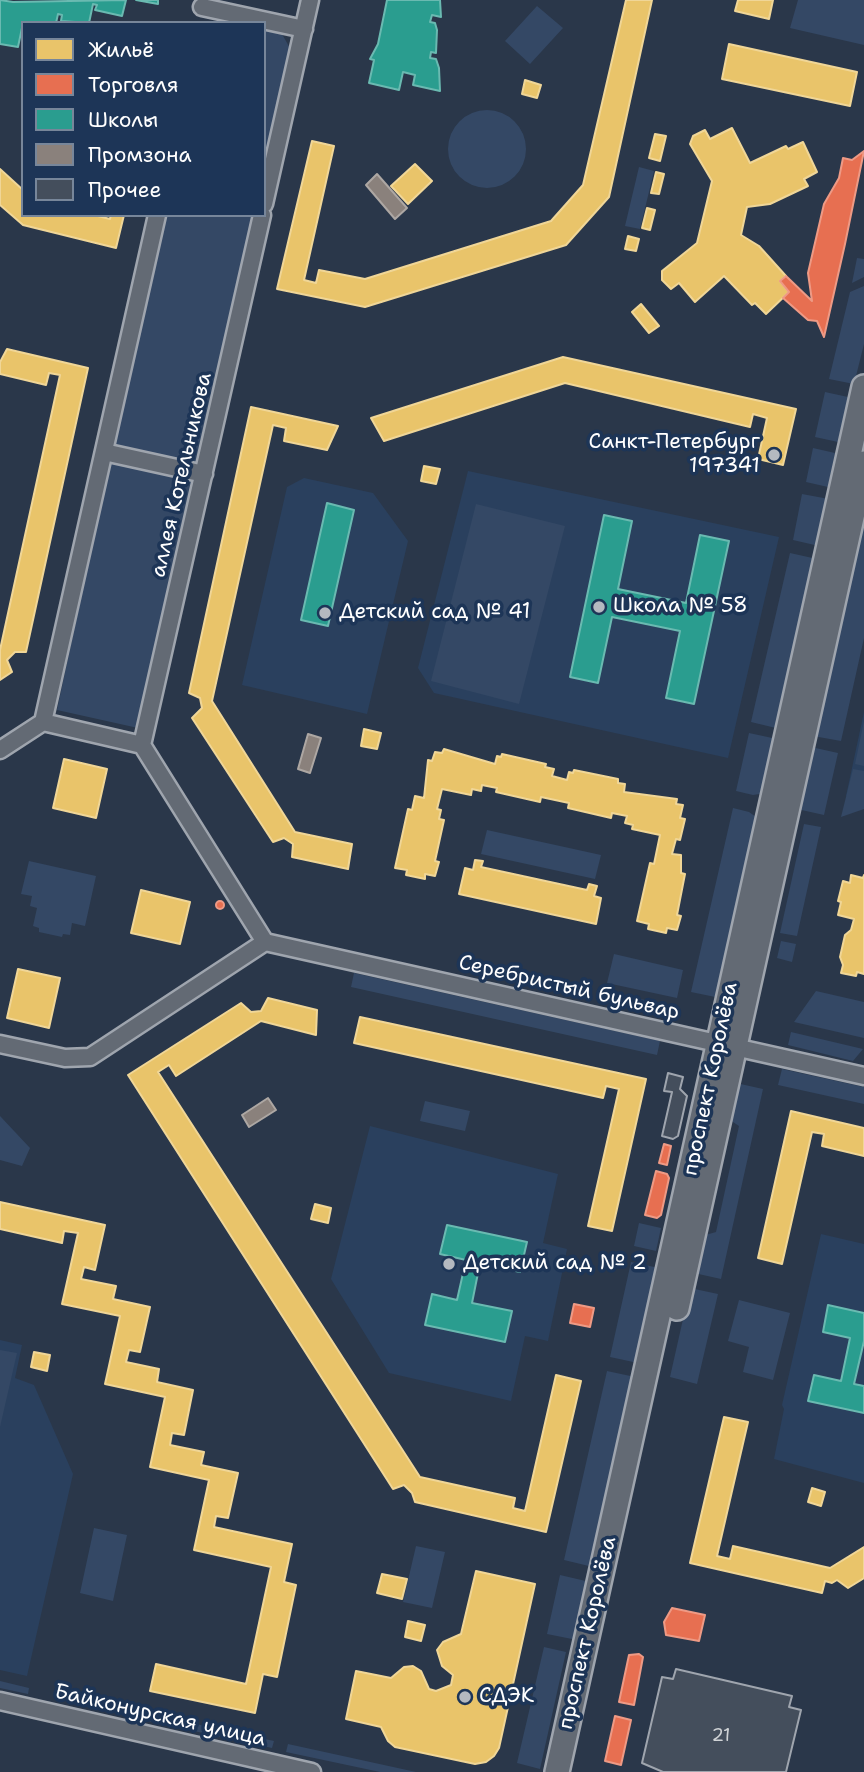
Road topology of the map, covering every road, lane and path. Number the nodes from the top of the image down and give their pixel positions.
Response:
1 (310, 0) edge
2 (201, 10) edge
3 (261, 21) edge
4 (266, 22) edge
5 (304, 29) junction
6 (266, 195) edge
7 (157, 217) edge
8 (262, 217) edge
9 (864, 387) edge
10 (104, 453) junction
11 (864, 463) edge
12 (204, 474) junction
13 (43, 722) junction
14 (142, 745) junction
15 (0, 750) edge
16 (265, 942) junction
17 (0, 1044) edge
18 (727, 1045) junction
19 (864, 1076) edge
20 (0, 1701) edge
21 (312, 1772) edge
22 (557, 1772) edge
23 (574, 1772) edge

1 - 5 street
2 - 3 street
4 - 5 street
5 - 6 street
7 - 10 street
8 - 12 street, аллея Котельникова
9 - 18 street, проспект Королёва
10 - 12 street
10 - 13 street
11 - 18 street, проспект Королёва
12 - 14 street, аллея Котельникова
13 - 14 street
13 - 15 street
14 - 16 street
16 - 17 street
16 - 18 street, Серебристый бульвар
18 - 19 street, Серебристый бульвар
18 - 22 street, проспект Королёва
18 - 23 street, проспект Королёва
20 - 21 street, Байконурская улица

